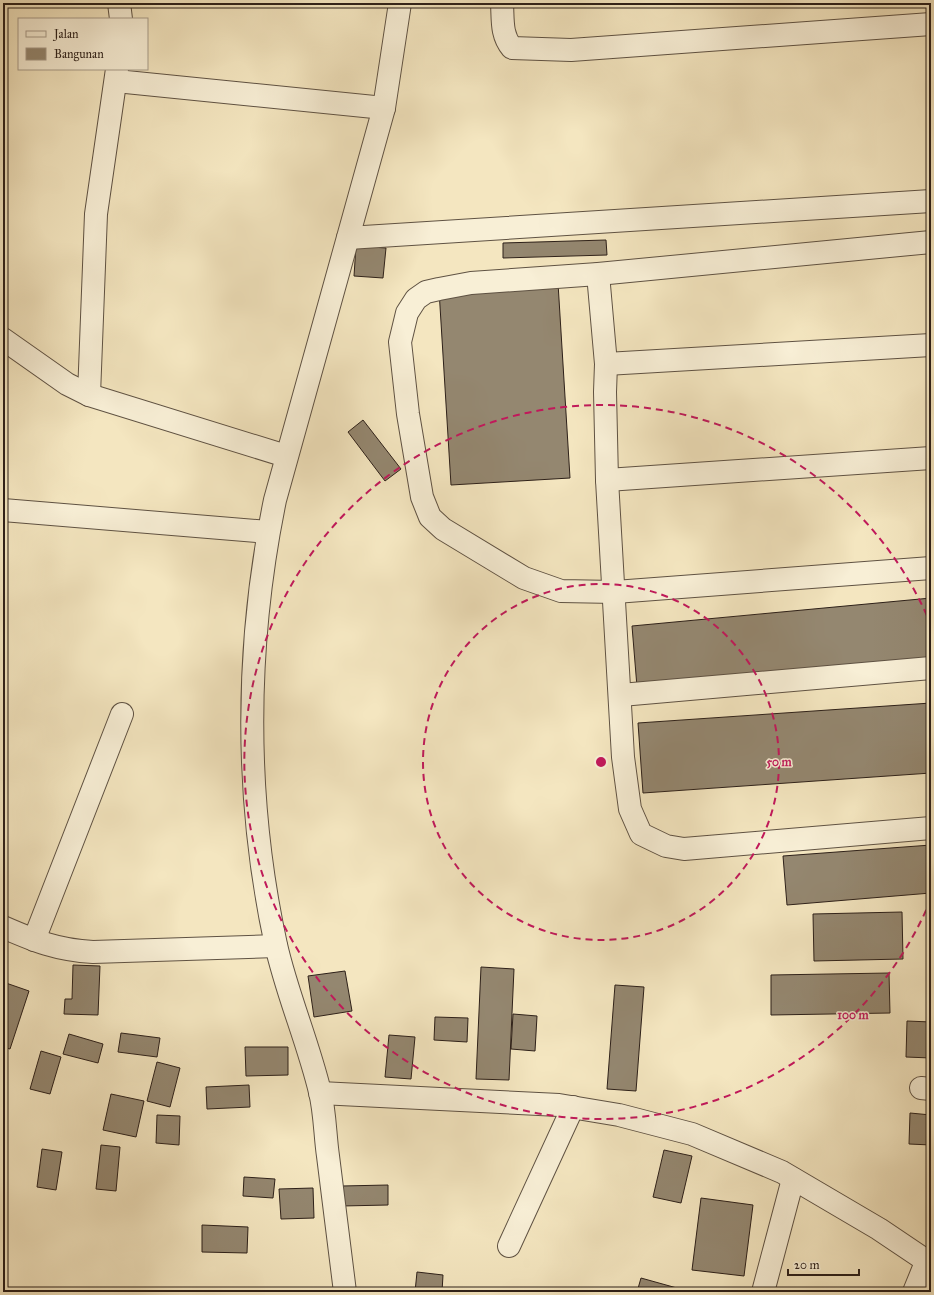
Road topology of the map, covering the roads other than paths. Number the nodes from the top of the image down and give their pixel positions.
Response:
1 (119, 3) edge
2 (400, 3) edge
3 (502, 3) edge
4 (121, 18) edge
5 (931, 24) edge
6 (116, 75) edge
7 (384, 108) junction
8 (931, 201) edge
9 (348, 238) junction
10 (931, 242) edge
11 (598, 274) junction
12 (3, 339) edge
13 (931, 345) edge
14 (606, 364) junction
15 (89, 395) junction
16 (286, 456) junction
17 (931, 458) edge
18 (607, 480) junction
19 (3, 510) edge
20 (268, 532) junction
21 (931, 568) edge
22 (615, 592) junction
23 (931, 668) edge
24 (621, 695) junction
25 (122, 714) dead end
26 (931, 828) edge
27 (3, 927) edge
28 (34, 940) junction
29 (276, 946) junction
30 (320, 1093) junction
31 (573, 1108) junction
32 (793, 1178) junction
33 (509, 1246) dead end
34 (929, 1262) edge
35 (345, 1292) edge
36 (763, 1292) edge
37 (914, 1292) edge

1 - 4 street
2 - 7 street
3 - 5 street
6 - 7 street
6 - 15 street
7 - 9 street
8 - 9 street
9 - 16 street
10 - 11 street
11 - 14 street
11 - 22 street
12 - 15 street
13 - 14 street
14 - 18 street
15 - 16 street
16 - 20 street
17 - 18 street
18 - 22 street
19 - 20 street
20 - 29 street
21 - 22 street
22 - 24 street
23 - 24 street
24 - 26 street
25 - 28 street
27 - 28 street
28 - 29 street
29 - 30 street
30 - 31 street
30 - 35 street
31 - 32 street
31 - 33 street
32 - 34 street
32 - 36 street
34 - 37 street

